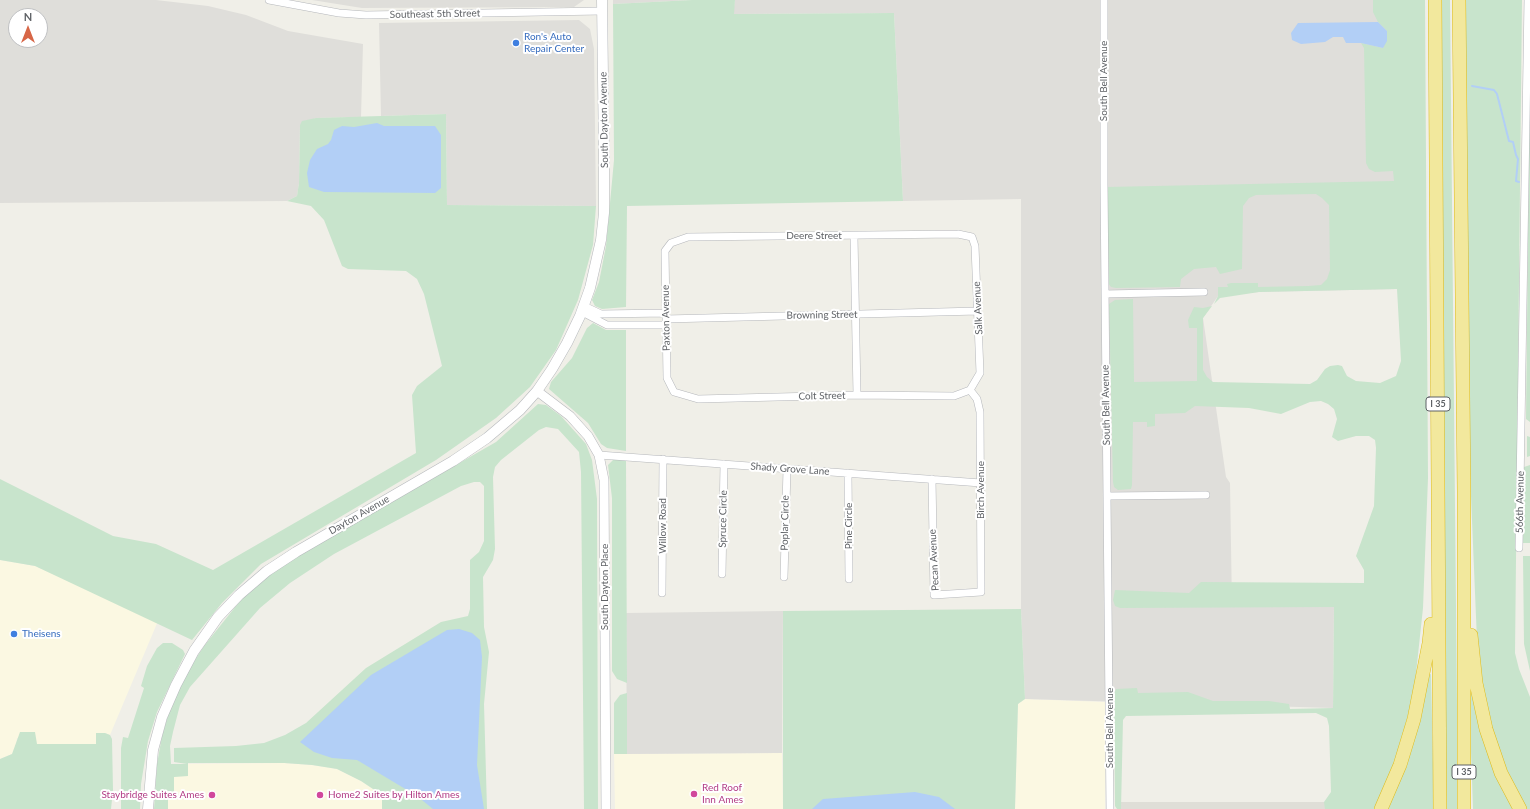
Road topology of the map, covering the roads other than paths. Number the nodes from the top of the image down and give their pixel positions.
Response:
1 (269, 0) edge
2 (602, 0) edge
3 (1104, 0) edge
4 (1435, 0) edge
5 (1459, 0) edge
6 (1528, 0) edge
7 (602, 11) junction
8 (958, 234) joint
9 (854, 236) junction
10 (602, 240) joint
11 (671, 243) joint
12 (1204, 292) dead end
13 (1105, 294) junction
14 (583, 309) junction
15 (978, 311) junction
16 (855, 314) junction
17 (666, 319) junction
18 (970, 390) junction
19 (537, 391) junction
20 (674, 392) joint
21 (857, 395) junction
22 (599, 455) junction
23 (663, 459) junction
24 (724, 464) junction
25 (787, 469) junction
26 (848, 473) junction
27 (932, 479) junction
28 (981, 483) junction
29 (1464, 492) junction
30 (1206, 495) dead end
31 (1108, 496) junction
32 (1438, 548) junction
33 (1520, 548) dead end
34 (722, 574) dead end
35 (784, 577) dead end
36 (849, 579) dead end
37 (982, 592) joint
38 (662, 593) dead end
39 (148, 809) edge
40 (606, 809) edge
41 (1110, 809) edge
42 (1381, 809) edge
43 (1440, 809) edge
44 (1464, 809) edge
45 (1520, 809) edge

1 - 7 street, Southeast 5th Street
2 - 7 main road, South Dayton Avenue
3 - 13 street, South Bell Avenue
4 - 32 highway, I 35
5 - 29 highway, I 35
6 - 33 street, 566th Avenue
7 - 10 main road, South Dayton Avenue
8 - 9 street, Deere Street
8 - 15 street, Salk Avenue
9 - 11 street, Deere Street
9 - 16 street
10 - 14 main road, Dayton Avenue
11 - 17 street, Paxton Avenue
12 - 13 street
13 - 31 street, South Bell Avenue
14 - 17 street, Browning Street
14 - 17 street, Browning Street
14 - 19 main road, Dayton Avenue
15 - 16 street, Browning Street
15 - 18 street, Salk Avenue
16 - 17 street, Browning Street
16 - 21 street
17 - 20 street, Paxton Avenue
18 - 21 street, Colt Street
18 - 28 street, Birch Avenue
19 - 22 street, South Dayton Place
19 - 39 main road, Dayton Avenue
20 - 21 street, Colt Street
22 - 23 street, Shady Grove Lane
22 - 40 street, South Dayton Place
23 - 24 street, Shady Grove Lane
23 - 38 street, Willow Road
24 - 25 street, Shady Grove Lane
24 - 34 street, Spruce Circle
25 - 26 street, Shady Grove Lane
25 - 35 street, Poplar Circle
26 - 27 street, Shady Grove Lane
26 - 36 street, Pine Circle
27 - 28 street, Shady Grove Lane
27 - 37 street, Pecan Avenue
28 - 37 street, Birch Avenue
29 - 44 highway, I 35
29 - 45 highway
30 - 31 street
31 - 41 street, South Bell Avenue
32 - 42 highway
32 - 43 highway, I 35

